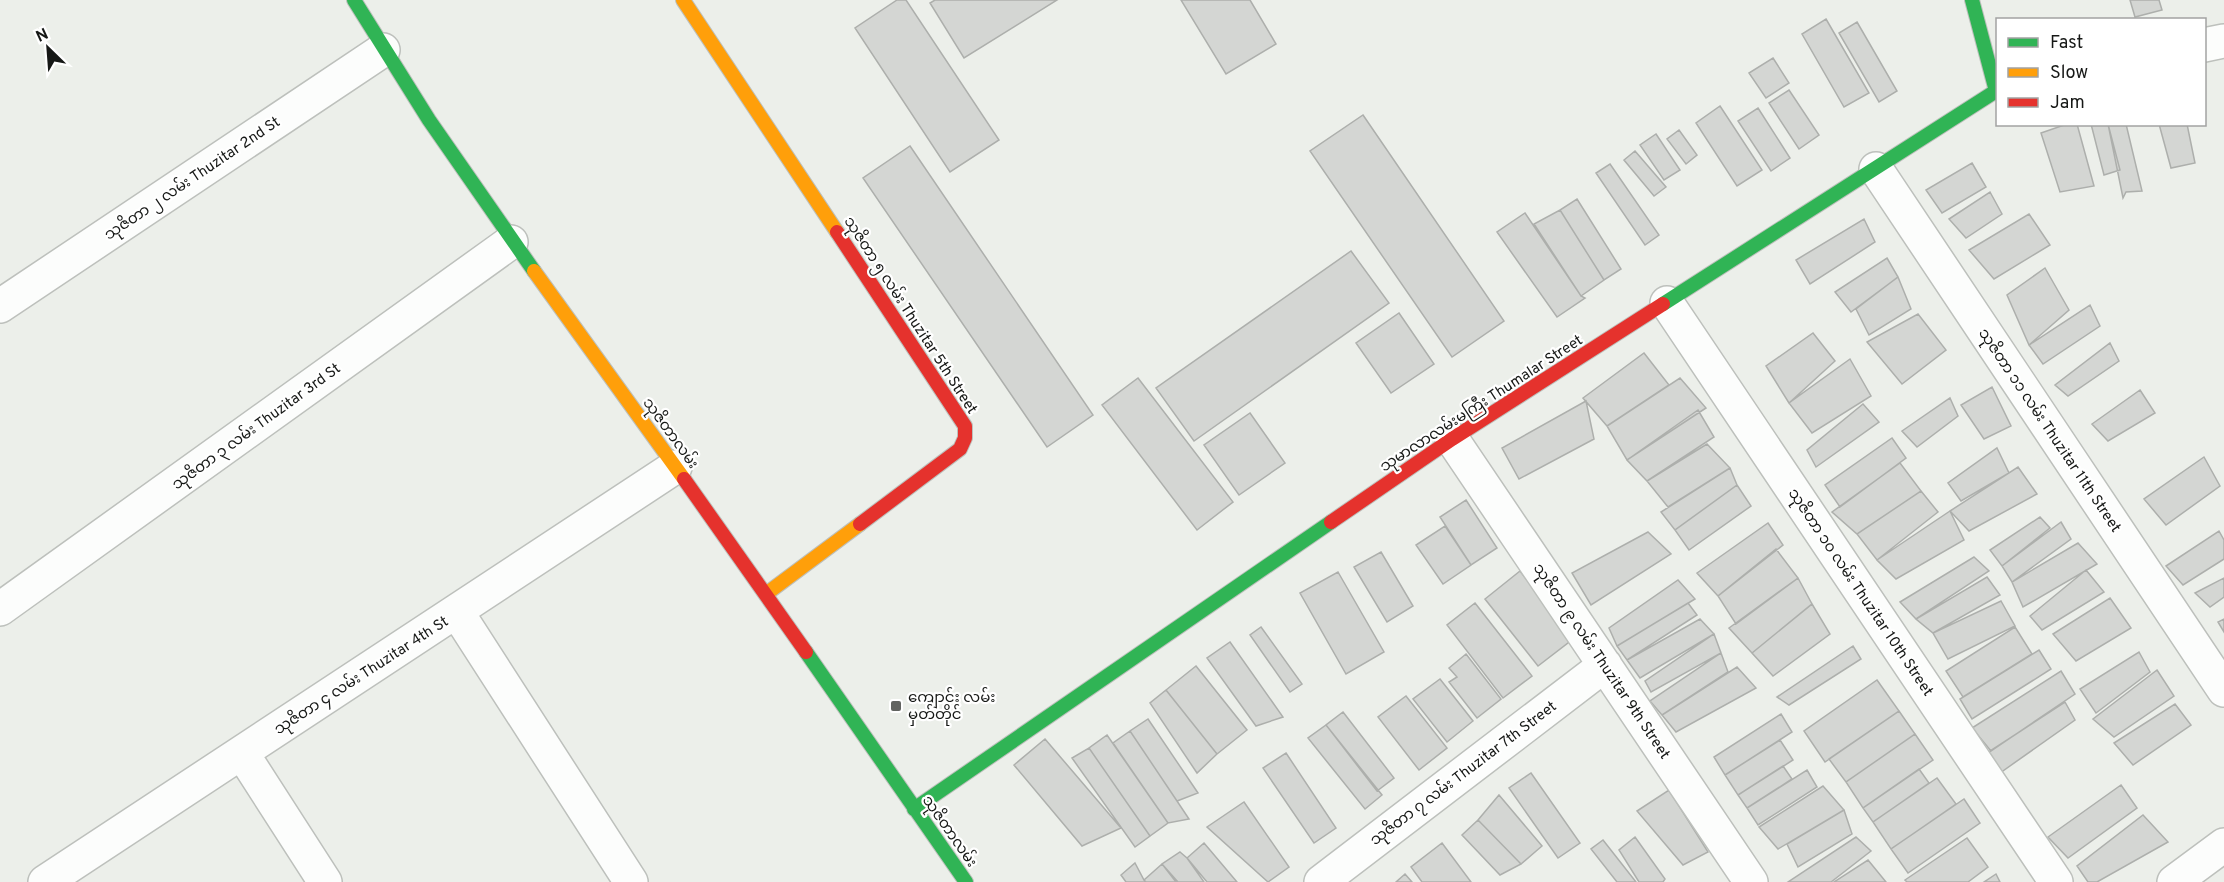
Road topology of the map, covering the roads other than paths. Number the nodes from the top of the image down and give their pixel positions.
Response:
1 (354, 0) edge
2 (683, 0) edge
3 (1972, 0) edge
4 (2224, 41) edge
5 (2206, 45) edge
6 (383, 50) junction
7 (1996, 86) edge
8 (1996, 91) edge
9 (1876, 169) junction
10 (511, 242) junction
11 (1667, 303) junction
12 (0, 306) edge
13 (1452, 439) junction
14 (675, 467) junction
15 (766, 594) junction
16 (0, 609) edge
17 (457, 612) junction
18 (1605, 665) junction
19 (2224, 690) edge
20 (242, 753) junction
21 (914, 809) junction
22 (2224, 845) edge
23 (1738, 877) edge
24 (45, 882) edge
25 (325, 882) edge
26 (631, 882) edge
27 (966, 882) edge
28 (1321, 882) edge
29 (2056, 882) edge
30 (2174, 882) edge

1 - 6 street, သုဇိတာလမ်း
2 - 15 street, သုဇိတာ ၅ လမ်း Thuzitar 5th Street
3 - 7 street, သုမာလာလမ်းမကြီး Thumalar Street
4 - 5 street
6 - 10 street, သုဇိတာလမ်း
6 - 12 street, သုဇိတာ ၂ လမ်း Thuzitar 2nd St
8 - 9 street, သုမာလာလမ်းမကြီး Thumalar Street
9 - 11 street, သုမာလာလမ်းမကြီး Thumalar Street
9 - 19 street, သုဇိတာ ၁၁ လမ်း Thuzitar 11th Street
10 - 14 street, သုဇိတာလမ်း
10 - 16 street, သုဇိတာ ၃ လမ်း Thuzitar 3rd St
11 - 13 street, သုမာလာလမ်းမကြီး Thumalar Street
11 - 29 street, သုဇိတာ ၁၀ လမ်း Thuzitar 10th Street
13 - 18 street, သုဇိတာ ၉ လမ်း Thuzitar 9th Street
13 - 21 street, သုမာလာလမ်းမကြီး Thumalar Street
14 - 15 street, သုဇိတာလမ်း
14 - 17 street, သုဇိတာ ၄ လမ်း Thuzitar 4th St
15 - 21 street, သုဇိတာလမ်း
17 - 20 street, သုဇိတာ ၄ လမ်း Thuzitar 4th St
17 - 26 street
18 - 23 street, သုဇိတာ ၉ လမ်း Thuzitar 9th Street
18 - 28 street, သုဇိတာ ၇ လမ်း Thuzitar 7th Street
20 - 24 street, သုဇိတာ ၄ လမ်း Thuzitar 4th St
20 - 25 street
21 - 27 street, သုဇိတာလမ်း
22 - 30 street

